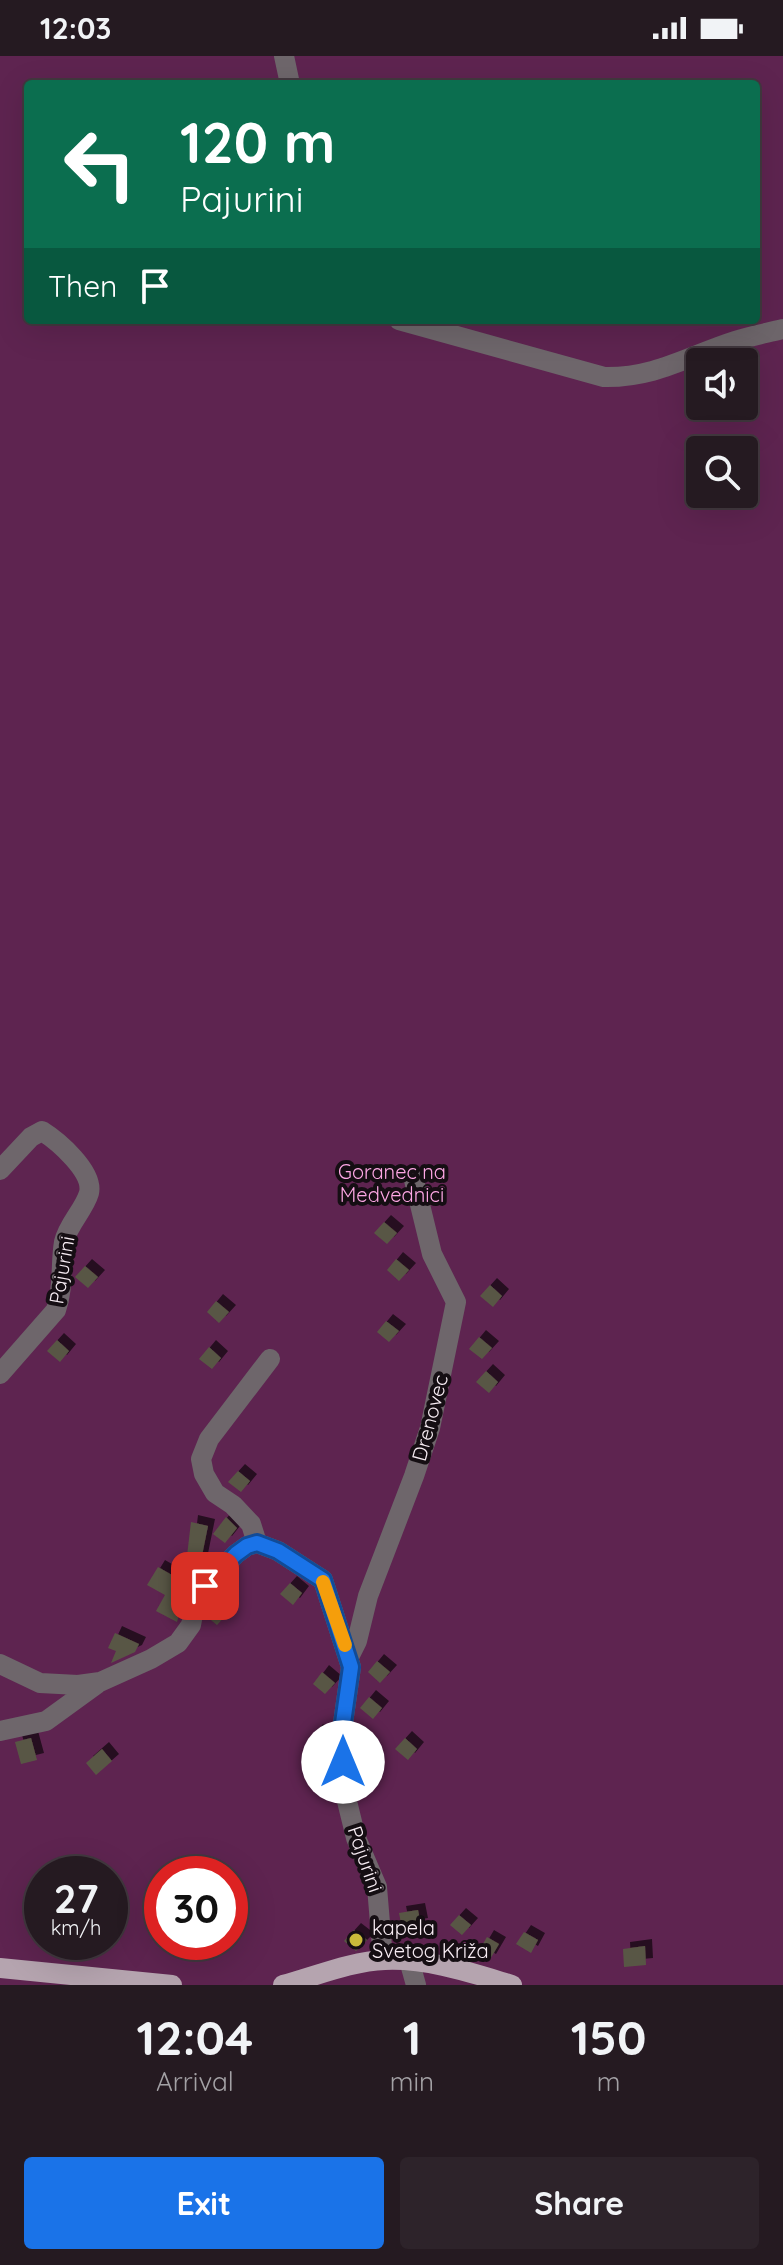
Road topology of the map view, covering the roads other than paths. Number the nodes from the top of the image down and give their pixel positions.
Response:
1 (284, 56) edge
2 (289, 80) edge
3 (413, 324) edge
4 (783, 329) edge
5 (0, 1170) edge
6 (413, 1176) dead end
7 (270, 1359) dead end
8 (0, 1374) edge
9 (257, 1543) junction
10 (349, 1657) junction
11 (0, 1664) edge
12 (100, 1682) junction
13 (0, 1731) edge
14 (383, 1959) junction
15 (409, 1960) junction
16 (0, 1968) edge
17 (172, 1985) edge
18 (283, 1985) edge
19 (416, 1985) edge
20 (512, 1985) edge

1 - 2 street
3 - 4 street
5 - 8 street, Pajurini
6 - 10 street, Drenovec
7 - 9 street
9 - 10 street, Pajurini
9 - 12 street
10 - 14 street, Pajurini
11 - 12 street
12 - 13 street
14 - 15 main road
14 - 18 main road
15 - 19 street
15 - 20 main road
16 - 17 main road

